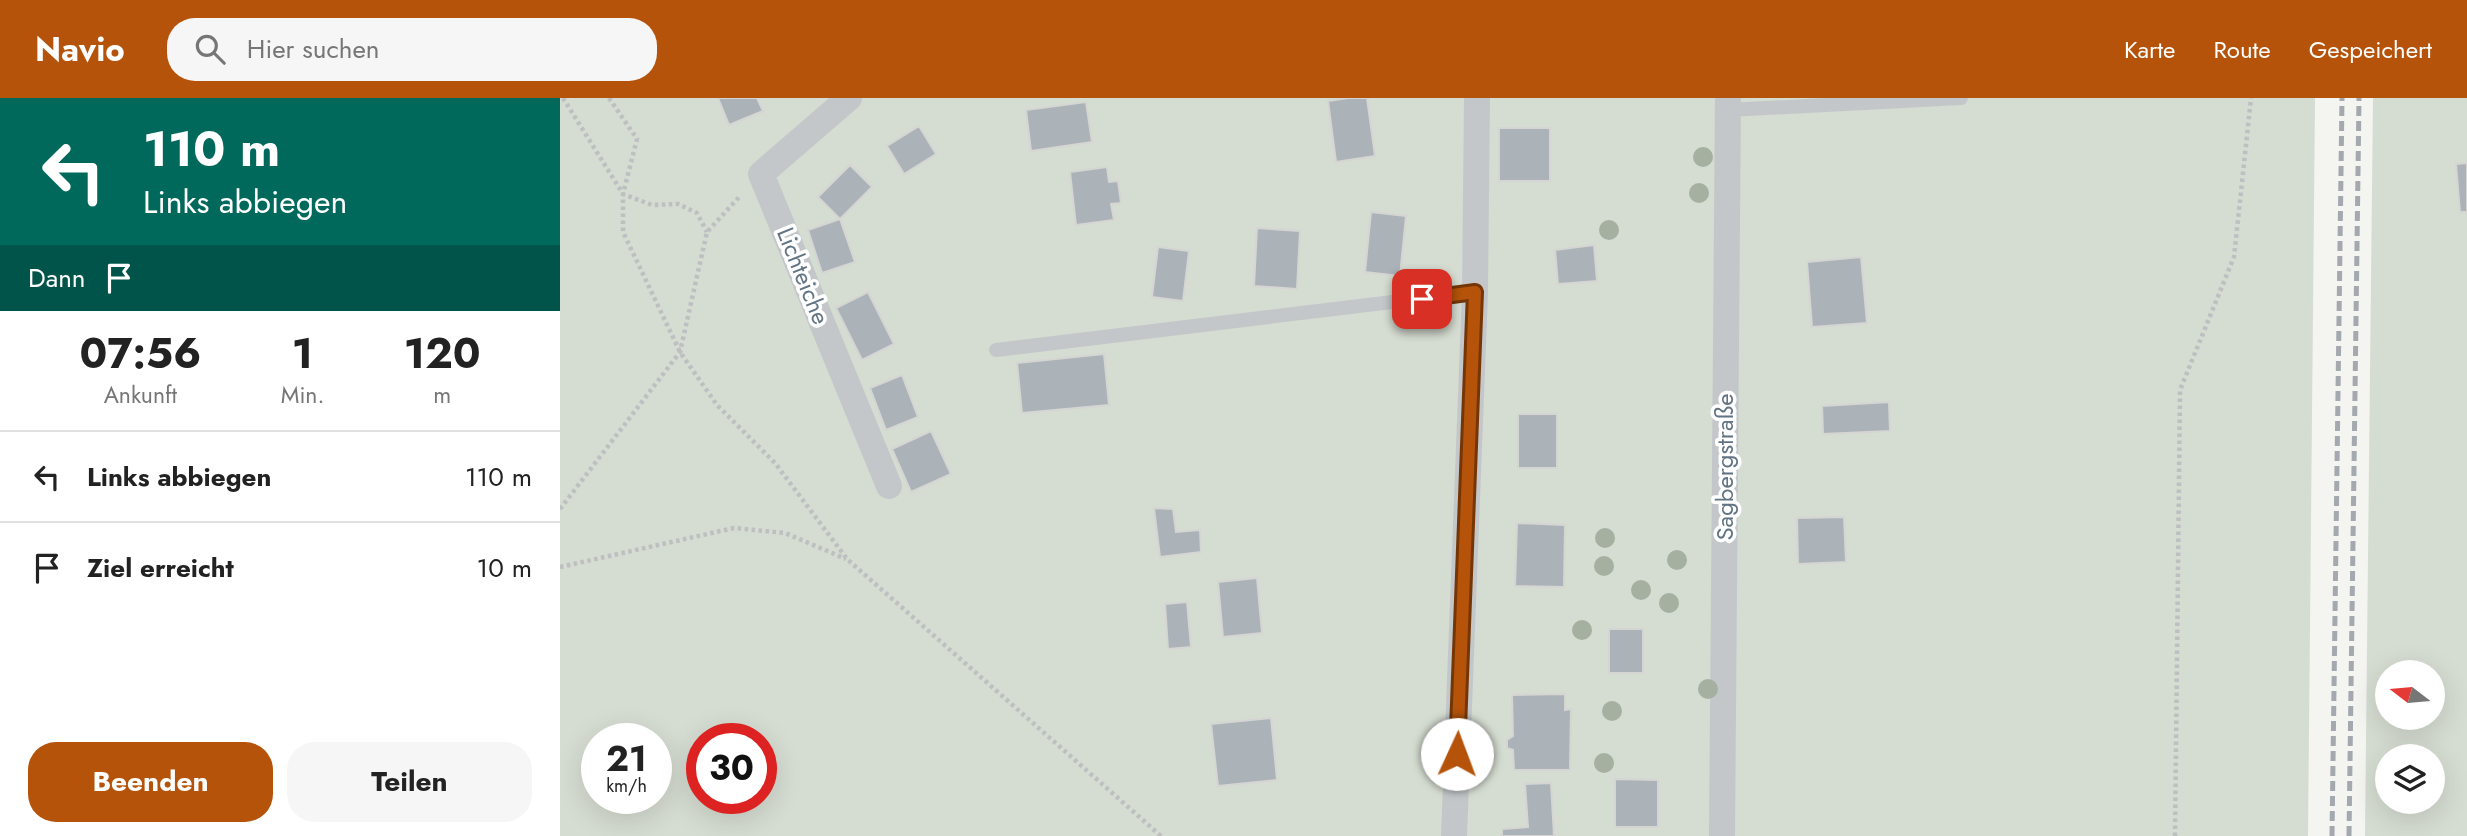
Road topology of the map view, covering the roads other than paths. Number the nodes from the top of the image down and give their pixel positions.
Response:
1 (849, 98) edge
2 (1477, 98) edge
3 (1961, 98) edge
4 (1728, 104) edge
5 (1475, 292) junction
6 (996, 350) dead end
7 (889, 486) dead end
8 (1454, 836) edge
9 (1722, 836) edge

1 - 7 street, Lichteiche
2 - 5 street
3 - 4 lane
4 - 9 street, Sagbergstraße
5 - 6 lane
5 - 8 street

